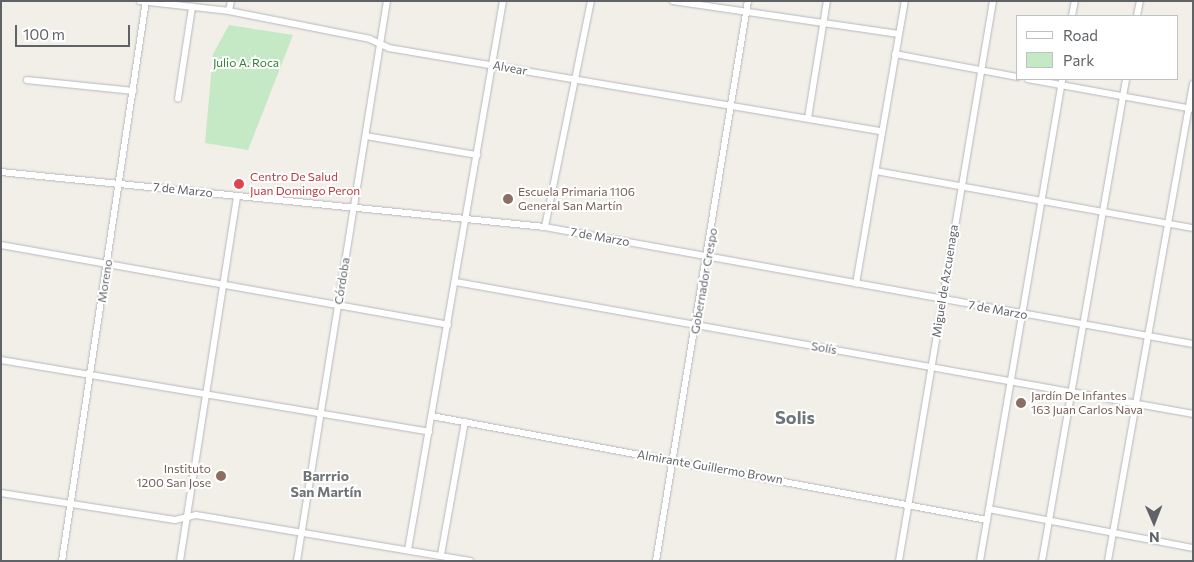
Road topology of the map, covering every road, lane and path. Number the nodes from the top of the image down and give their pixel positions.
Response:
1 (231, 1) edge
2 (387, 1) edge
3 (503, 1) edge
4 (591, 1) edge
5 (673, 1) edge
6 (748, 1) edge
7 (827, 1) edge
8 (905, 1) edge
9 (993, 1) edge
10 (1075, 1) edge
11 (1140, 1) edge
12 (144, 2) edge
13 (192, 7) junction
14 (229, 11) junction
15 (746, 14) junction
16 (1072, 15) edge
17 (1137, 15) edge
18 (823, 24) junction
19 (899, 34) junction
20 (380, 45) junction
21 (895, 54) junction
22 (491, 65) junction
23 (981, 70) junction
24 (1016, 77) edge
25 (27, 80) dead end
26 (574, 80) junction
27 (1039, 80) edge
28 (1126, 80) edge
29 (1061, 82) edge
30 (1193, 85) edge
31 (133, 90) junction
32 (1122, 96) junction
33 (178, 98) dead end
34 (732, 104) junction
35 (1191, 108) edge
36 (808, 118) junction
37 (881, 131) junction
38 (366, 136) junction
39 (477, 155) junction
40 (876, 171) junction
41 (1, 172) edge
42 (120, 183) junction
43 (961, 186) junction
44 (237, 196) junction
45 (1040, 201) junction
46 (354, 209) junction
47 (1103, 212) junction
48 (467, 219) junction
49 (1169, 224) junction
50 (545, 227) junction
51 (1193, 228) edge
52 (1, 245) edge
53 (709, 257) junction
54 (108, 261) junction
55 (224, 282) junction
56 (456, 282) junction
57 (856, 284) junction
58 (942, 300) junction
59 (338, 304) junction
60 (1020, 314) junction
61 (448, 325) junction
62 (697, 325) junction
63 (1084, 325) junction
64 (1148, 335) junction
65 (1193, 344) edge
66 (1, 360) edge
67 (932, 367) junction
68 (91, 374) junction
69 (1010, 381) junction
70 (1072, 392) junction
71 (206, 394) junction
72 (1136, 404) junction
73 (321, 414) junction
74 (1193, 414) edge
75 (432, 416) junction
76 (465, 422) junction
77 (429, 432) junction
78 (673, 461) junction
79 (1, 493) edge
80 (70, 504) junction
81 (908, 504) junction
82 (989, 510) junction
83 (186, 517) junction
84 (987, 520) junction
85 (1049, 521) junction
86 (301, 532) junction
87 (1112, 533) junction
88 (1193, 548) edge
89 (408, 550) junction
90 (441, 555) junction
91 (453, 559) edge
92 (62, 561) edge
93 (180, 561) edge
94 (297, 561) edge
95 (470, 561) edge
96 (656, 561) edge
97 (899, 561) edge
98 (980, 561) edge
99 (1042, 561) edge
100 (1108, 561) edge

1 - 14 street
2 - 20 street, Córdoba
3 - 22 street
4 - 26 street
5 - 15 street
6 - 15 street, Gobernador Crespo
7 - 18 street
8 - 19 street
9 - 23 street, Miguel de Azcuenaga
10 - 16 street
11 - 17 street
12 - 13 street, Alvear
12 - 31 street, Moreno
13 - 14 street, Alvear
13 - 33 street
14 - 20 street, Alvear
15 - 18 street
15 - 34 street, Gobernador Crespo
18 - 19 street
18 - 36 street
19 - 21 street
20 - 22 street, Alvear
20 - 38 street, Córdoba
21 - 23 street
21 - 37 street
22 - 26 street, Alvear
22 - 39 street
23 - 24 street
23 - 43 street, Miguel de Azcuenaga
25 - 31 street
26 - 34 street, Alvear
26 - 50 street
27 - 29 street
28 - 32 street
29 - 32 street
29 - 45 street
30 - 35 street
31 - 42 street, Moreno
32 - 35 street
32 - 47 street
34 - 36 street, Alvear
34 - 53 street, Gobernador Crespo
35 - 49 street
36 - 37 street, Alvear
37 - 40 street
38 - 39 street
38 - 46 street, Córdoba
39 - 48 street
40 - 43 street
40 - 57 street
41 - 42 street, 7 de Marzo
42 - 44 street, 7 de Marzo
42 - 54 street, Moreno
43 - 45 street
43 - 58 street, Miguel de Azcuenaga
44 - 46 street, 7 de Marzo
44 - 55 street
45 - 47 street
45 - 60 street
46 - 48 street, 7 de Marzo
46 - 59 street, Córdoba
47 - 49 street
47 - 63 street
48 - 50 street, 7 de Marzo
48 - 56 street
49 - 51 street
49 - 64 street
50 - 53 street, 7 de Marzo
52 - 54 street
53 - 57 street, 7 de Marzo
53 - 62 street, Gobernador Crespo
54 - 55 street
54 - 68 street, Moreno
55 - 59 street
55 - 71 street
56 - 61 street
56 - 62 street, Solís
57 - 58 street, 7 de Marzo
58 - 60 street, 7 de Marzo
58 - 67 street, Miguel de Azcuenaga
59 - 61 street
59 - 73 street, Córdoba
60 - 63 street, 7 de Marzo
60 - 69 street
61 - 75 street
62 - 67 street, Solís
62 - 78 street, Gobernador Crespo
63 - 64 street, 7 de Marzo
63 - 70 street
64 - 65 street, 7 de Marzo
64 - 72 street
66 - 68 street
67 - 69 street, Solís
67 - 81 street, Miguel de Azcuenaga
68 - 71 street
68 - 80 street, Moreno
69 - 70 street, Solís
69 - 82 street
70 - 72 street, Solís
70 - 85 street
71 - 73 street
71 - 83 street
72 - 74 street, Solís
72 - 87 street
73 - 77 street
73 - 86 street, Córdoba
75 - 76 street, Almirante Guillermo Brown
75 - 77 street
76 - 78 street, Almirante Guillermo Brown
76 - 90 street
77 - 89 street
78 - 81 street, Almirante Guillermo Brown
78 - 96 street, Gobernador Crespo
79 - 80 street
80 - 83 street
80 - 92 street, Moreno
81 - 84 street, Almirante Guillermo Brown
81 - 97 street, Miguel de Azcuenaga
82 - 84 street
82 - 85 street
83 - 86 street
83 - 93 street
84 - 98 street
85 - 87 street
85 - 99 street
86 - 89 street
86 - 94 street, Córdoba
87 - 88 street
87 - 100 street
89 - 90 street
90 - 91 street
91 - 95 street

